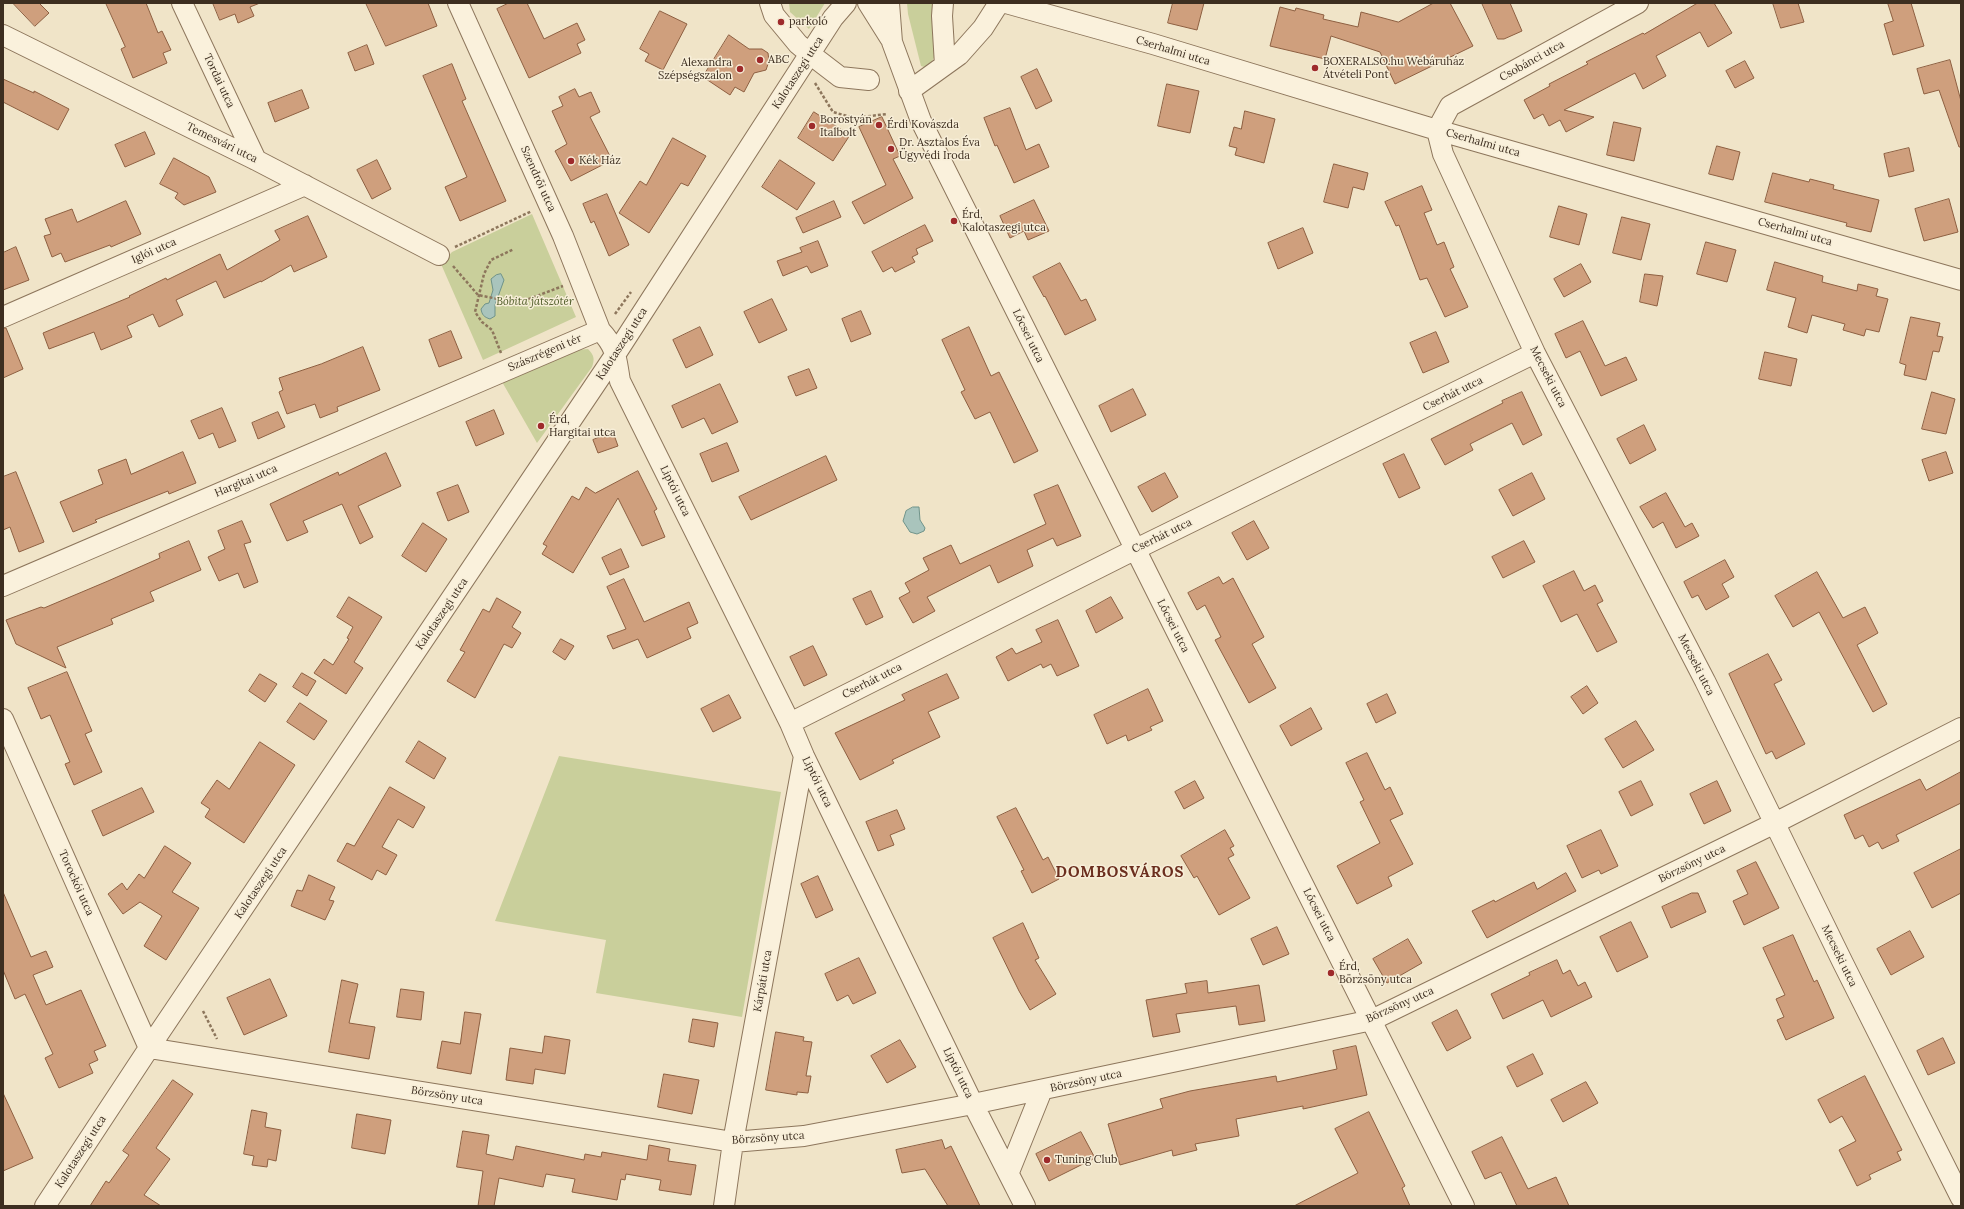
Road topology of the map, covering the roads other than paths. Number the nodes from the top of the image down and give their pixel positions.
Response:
1 (182, 3) edge
2 (458, 3) edge
3 (770, 3) edge
4 (846, 3) edge
5 (868, 3) edge
6 (889, 3) edge
7 (943, 3) edge
8 (1000, 3) edge
9 (1006, 3) edge
10 (1638, 3) edge
11 (835, 11) edge
12 (3, 35) edge
13 (892, 42) junction
14 (810, 54) junction
15 (945, 65) junction
16 (869, 80) dead end
17 (909, 91) junction
18 (1437, 130) junction
19 (256, 160) junction
20 (305, 185) junction
21 (439, 255) road end
22 (1961, 280) edge
23 (3, 317) edge
24 (600, 330) junction
25 (1535, 353) junction
26 (615, 355) junction
27 (490, 376) joint
28 (1134, 550) junction
29 (3, 586) edge
30 (3, 719) edge
31 (790, 723) junction
32 (1961, 728) edge
33 (804, 756) junction
34 (1775, 823) junction
35 (1372, 1020) junction
36 (149, 1048) junction
37 (1042, 1090) junction
38 (972, 1104) junction
39 (734, 1142) junction
40 (1009, 1172) junction
41 (1961, 1198) edge
42 (45, 1206) edge
43 (724, 1206) edge
44 (1025, 1206) edge
45 (1464, 1206) edge

1 - 19 street, Tordai utca
2 - 24 street, Szendrői utca
3 - 14 street
4 - 11 street, Kalotaszegi utca
5 - 13 street, Lőcsei utca
6 - 13 street, Lőcsei utca
7 - 15 street
8 - 15 street
9 - 18 street, Cserhalmi utca
10 - 18 street, Csobánci utca
11 - 14 street, Kalotaszegi utca
12 - 19 street, Temesvári utca
13 - 17 street, Lőcsei utca
14 - 16 street
14 - 26 street, Kalotaszegi utca
15 - 17 street
17 - 28 street, Lőcsei utca
18 - 22 street, Cserhalmi utca
18 - 25 street, Mecseki utca
19 - 20 street, Temesvári utca
20 - 21 street, Temesvári utca
20 - 23 street, Iglói utca
24 - 26 street, Szendrői utca
24 - 27 street, Szászrégeni tér
25 - 28 street, Cserhát utca
25 - 34 street, Mecseki utca
26 - 31 street, Liptói utca
26 - 36 street, Kalotaszegi utca
27 - 29 street, Hargitai utca
28 - 31 street, Cserhát utca
28 - 35 street, Lőcsei utca
30 - 36 street, Torockói utca
31 - 33 street, Liptói utca
32 - 34 street, Börzsöny utca
33 - 38 street, Liptói utca
33 - 39 street, Kárpáti utca
34 - 35 street, Börzsöny utca
34 - 41 street, Mecseki utca
35 - 37 street, Börzsöny utca
35 - 45 street, Lőcsei utca
36 - 39 street, Börzsöny utca
36 - 42 street, Kalotaszegi utca
37 - 38 street, Börzsöny utca
37 - 40 street
38 - 39 street, Börzsöny utca
38 - 40 street, Liptói utca
39 - 43 street, Kárpáti utca
40 - 44 street, Liptói utca

